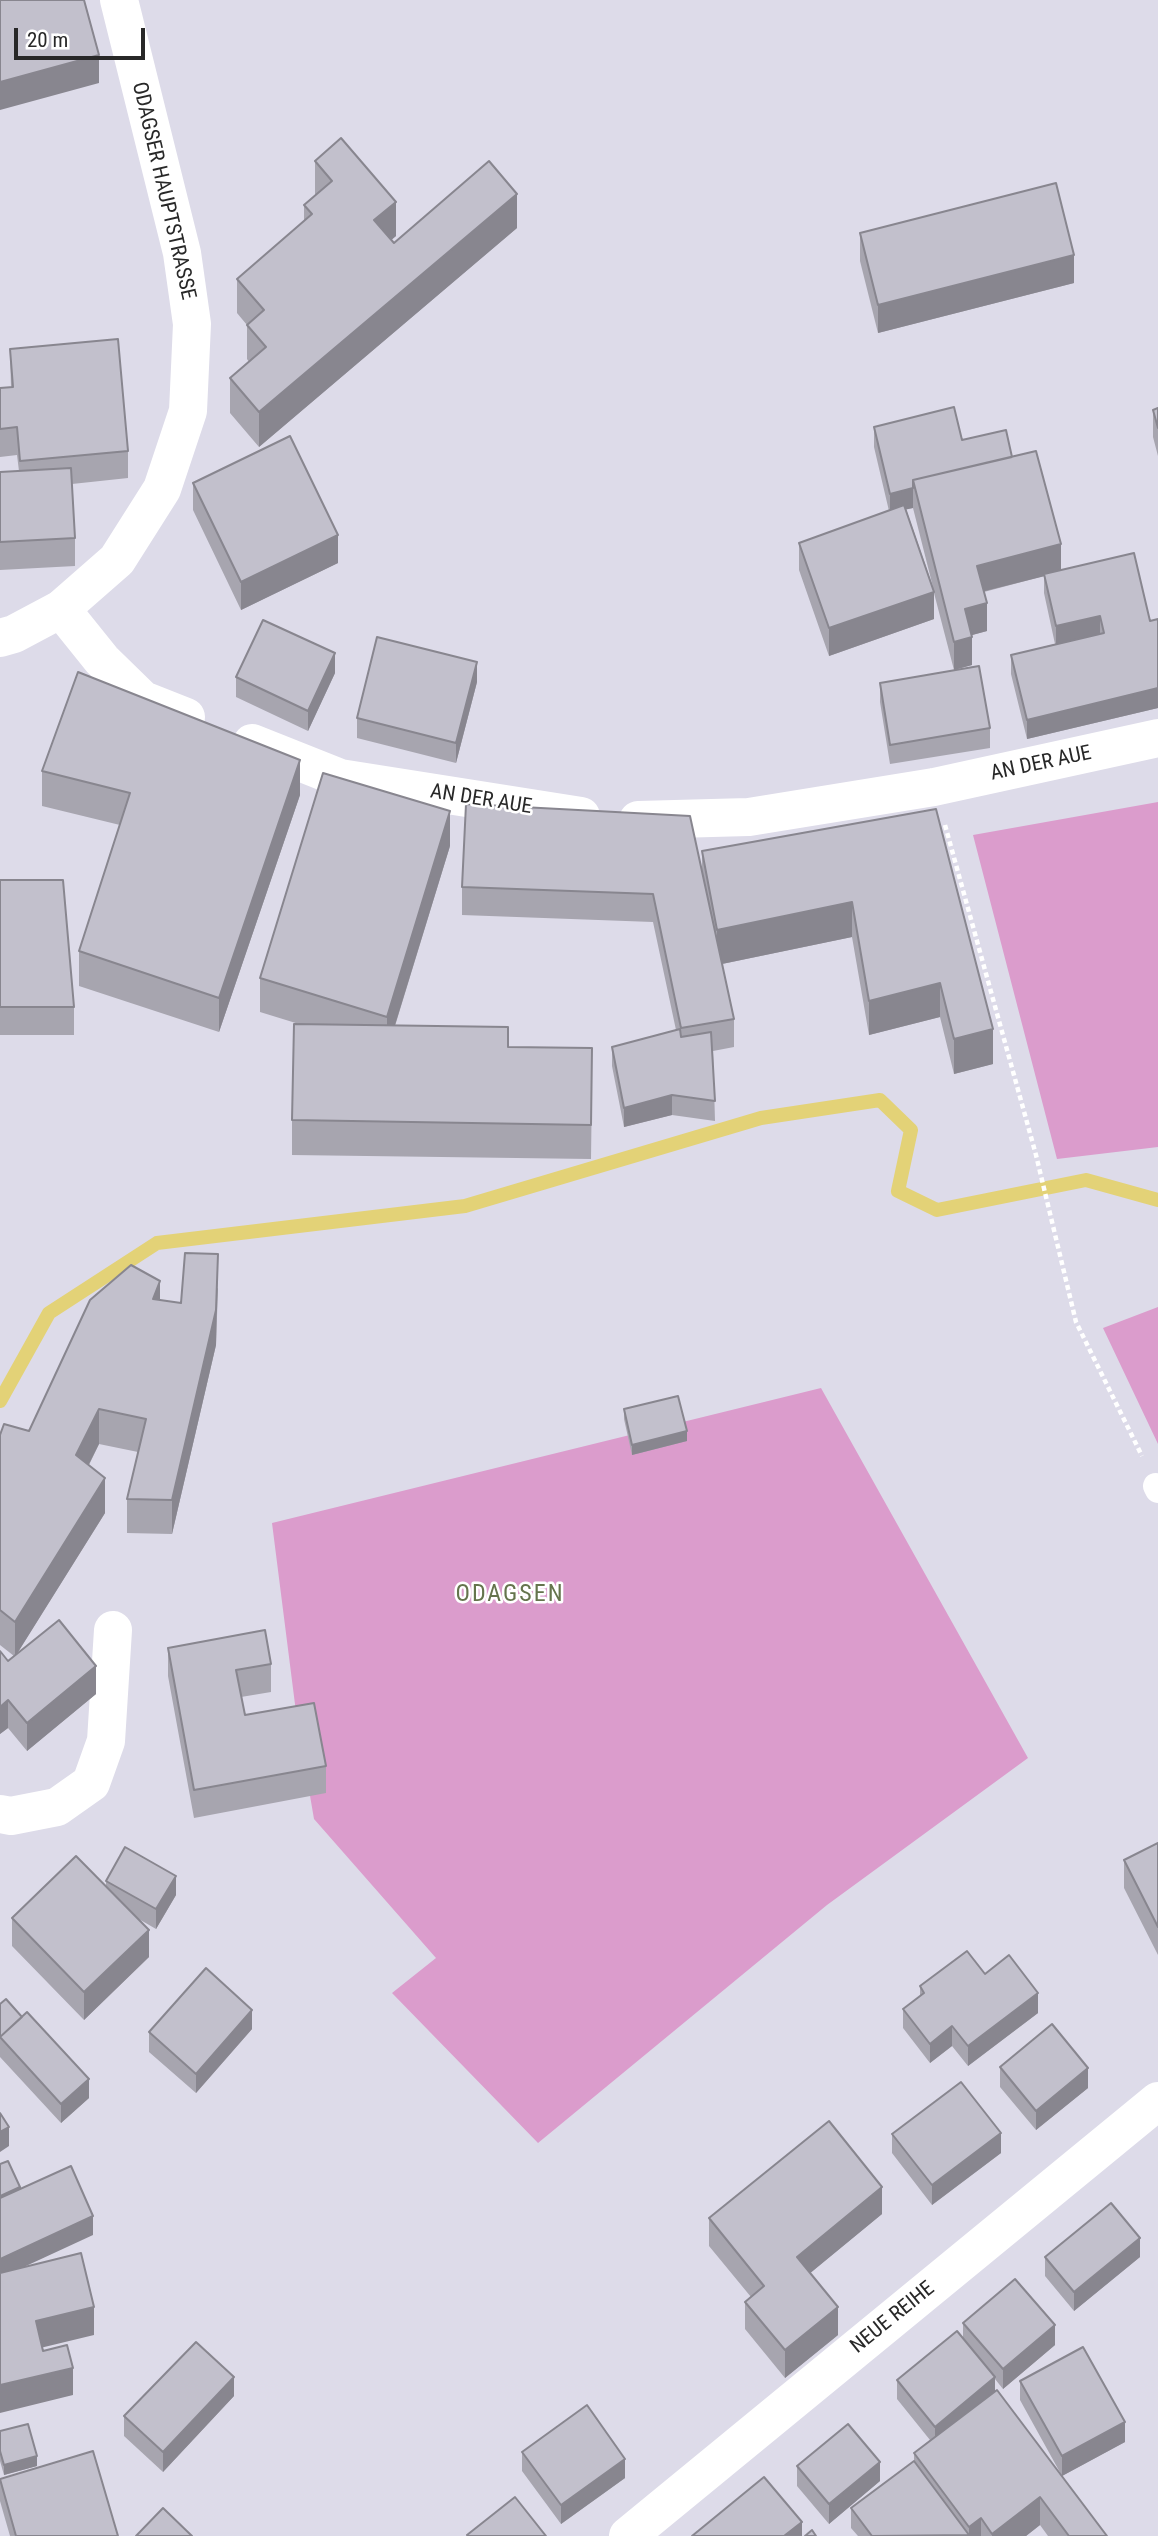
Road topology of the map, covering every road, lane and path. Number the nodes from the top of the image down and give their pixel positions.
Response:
1 (119, 0) edge
2 (61, 609) junction
3 (0, 638) edge
4 (1158, 738) edge
5 (934, 788) junction
6 (1157, 1488) edge
7 (113, 1630) dead end
8 (0, 1814) edge
9 (1158, 2101) edge
10 (628, 2536) edge

1 - 2 street, ODAGSER HAUPTSTRASSE
2 - 3 street, ODAGSER HAUPTSTRASSE
2 - 5 street, AN DER AUE
4 - 5 street, AN DER AUE
5 - 6 path
7 - 8 street
9 - 10 street, NEUE REIHE

